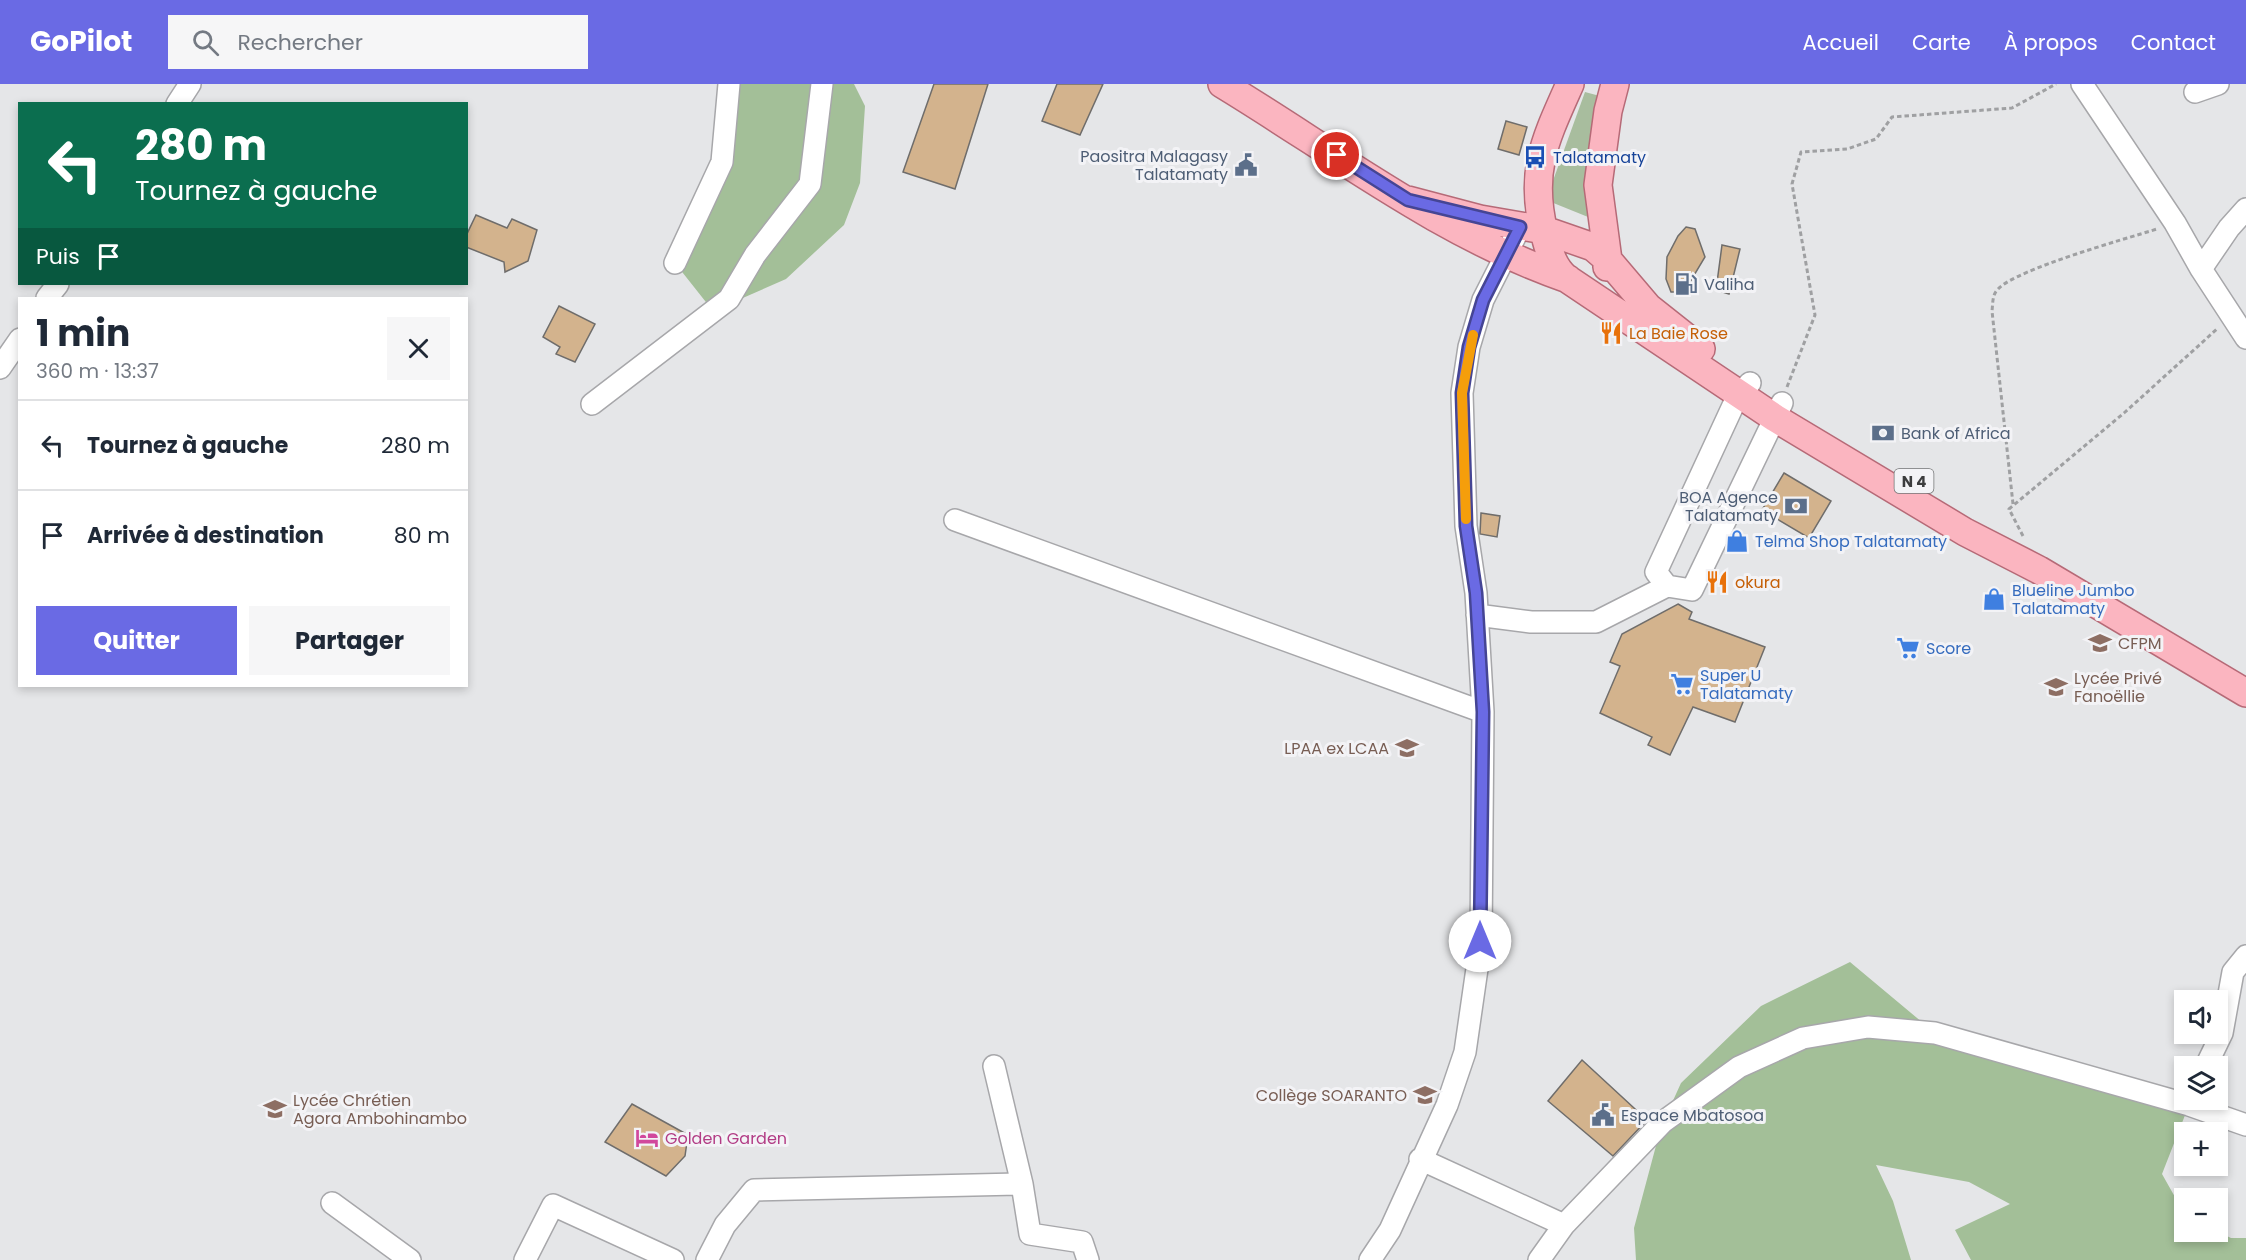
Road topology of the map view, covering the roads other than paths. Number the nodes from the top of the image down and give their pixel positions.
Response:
1 (190, 84) edge
2 (729, 84) edge
3 (822, 84) edge
4 (1222, 84) edge
5 (1570, 84) edge
6 (2082, 84) edge
7 (2218, 84) edge
8 (1608, 85) edge
9 (2195, 92) dead end
10 (178, 102) edge
11 (1408, 200) junction
12 (2246, 209) edge
13 (1532, 228) junction
14 (1506, 253) junction
15 (1608, 260) junction
16 (675, 263) dead end
17 (2201, 269) junction
18 (1566, 278) junction
19 (57, 285) edge
20 (48, 297) edge
21 (2246, 338) edge
22 (18, 342) edge
23 (0, 368) edge
24 (1744, 389) junction
25 (592, 404) dead end
26 (1779, 410) junction
27 (955, 520) dead end
28 (1666, 586) junction
29 (1477, 615) junction
30 (2246, 693) edge
31 (1483, 712) junction
32 (2246, 956) edge
33 (2211, 1056) edge
34 (994, 1066) dead end
35 (2174, 1098) edge
36 (2209, 1110) edge
37 (2246, 1125) edge
38 (1420, 1159) junction
39 (1022, 1184) junction
40 (332, 1203) dead end
41 (1564, 1226) junction
42 (410, 1260) edge
43 (525, 1260) edge
44 (673, 1260) edge
45 (707, 1260) edge
46 (1088, 1260) edge
47 (1370, 1260) edge
48 (1539, 1260) edge

1 - 10 street
2 - 16 street
3 - 25 street
4 - 11 main road, N 4
5 - 13 main road
6 - 17 street
7 - 9 street
8 - 15 main road
11 - 13 main road, N 4
11 - 14 main road, N 4
12 - 17 street
13 - 14 street
13 - 15 main road, N 4
13 - 18 main road
14 - 18 main road, N 4
14 - 29 street
15 - 18 main road
15 - 24 main road, N 4
17 - 21 street
18 - 24 main road, N 4
19 - 20 street
22 - 23 street
24 - 26 main road, N 4
24 - 28 street
26 - 28 street
26 - 30 main road, N 4
27 - 31 street
28 - 29 street
29 - 31 street
31 - 38 street
32 - 33 street
34 - 39 street
35 - 41 street
36 - 37 street
38 - 41 street
38 - 47 street
39 - 45 street
39 - 46 street
40 - 42 street
41 - 48 street
43 - 44 street

